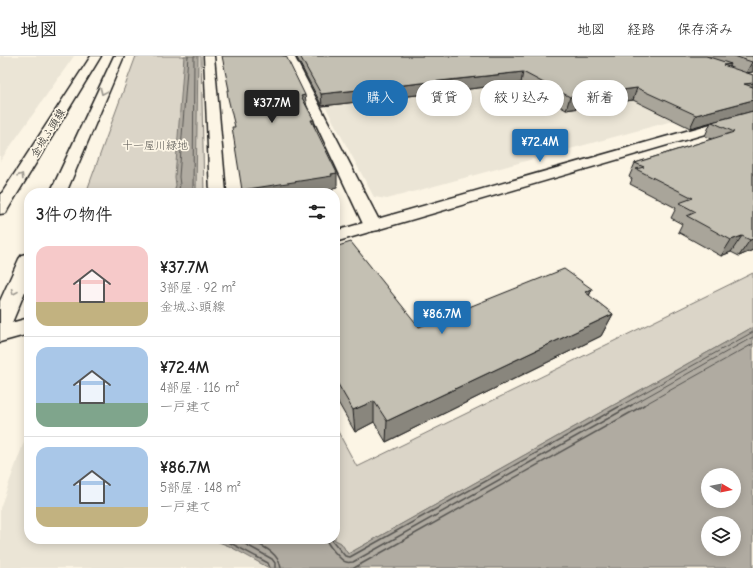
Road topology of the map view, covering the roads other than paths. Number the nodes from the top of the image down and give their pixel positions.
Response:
1 (96, 56) edge
2 (119, 56) edge
3 (209, 56) edge
4 (289, 56) edge
5 (753, 116) edge
6 (60, 188) edge
7 (218, 188) edge
8 (0, 210) edge
9 (373, 226) junction
10 (340, 236) edge
11 (24, 270) edge
12 (0, 325) edge
13 (24, 327) edge
14 (0, 334) edge

8 -> 1 street, 金城ふ頭線
2 -> 6 street
3 - 7 street
4 - 9 street
5 - 9 street
9 - 10 street
11 -> 12 street
13 - 14 street

